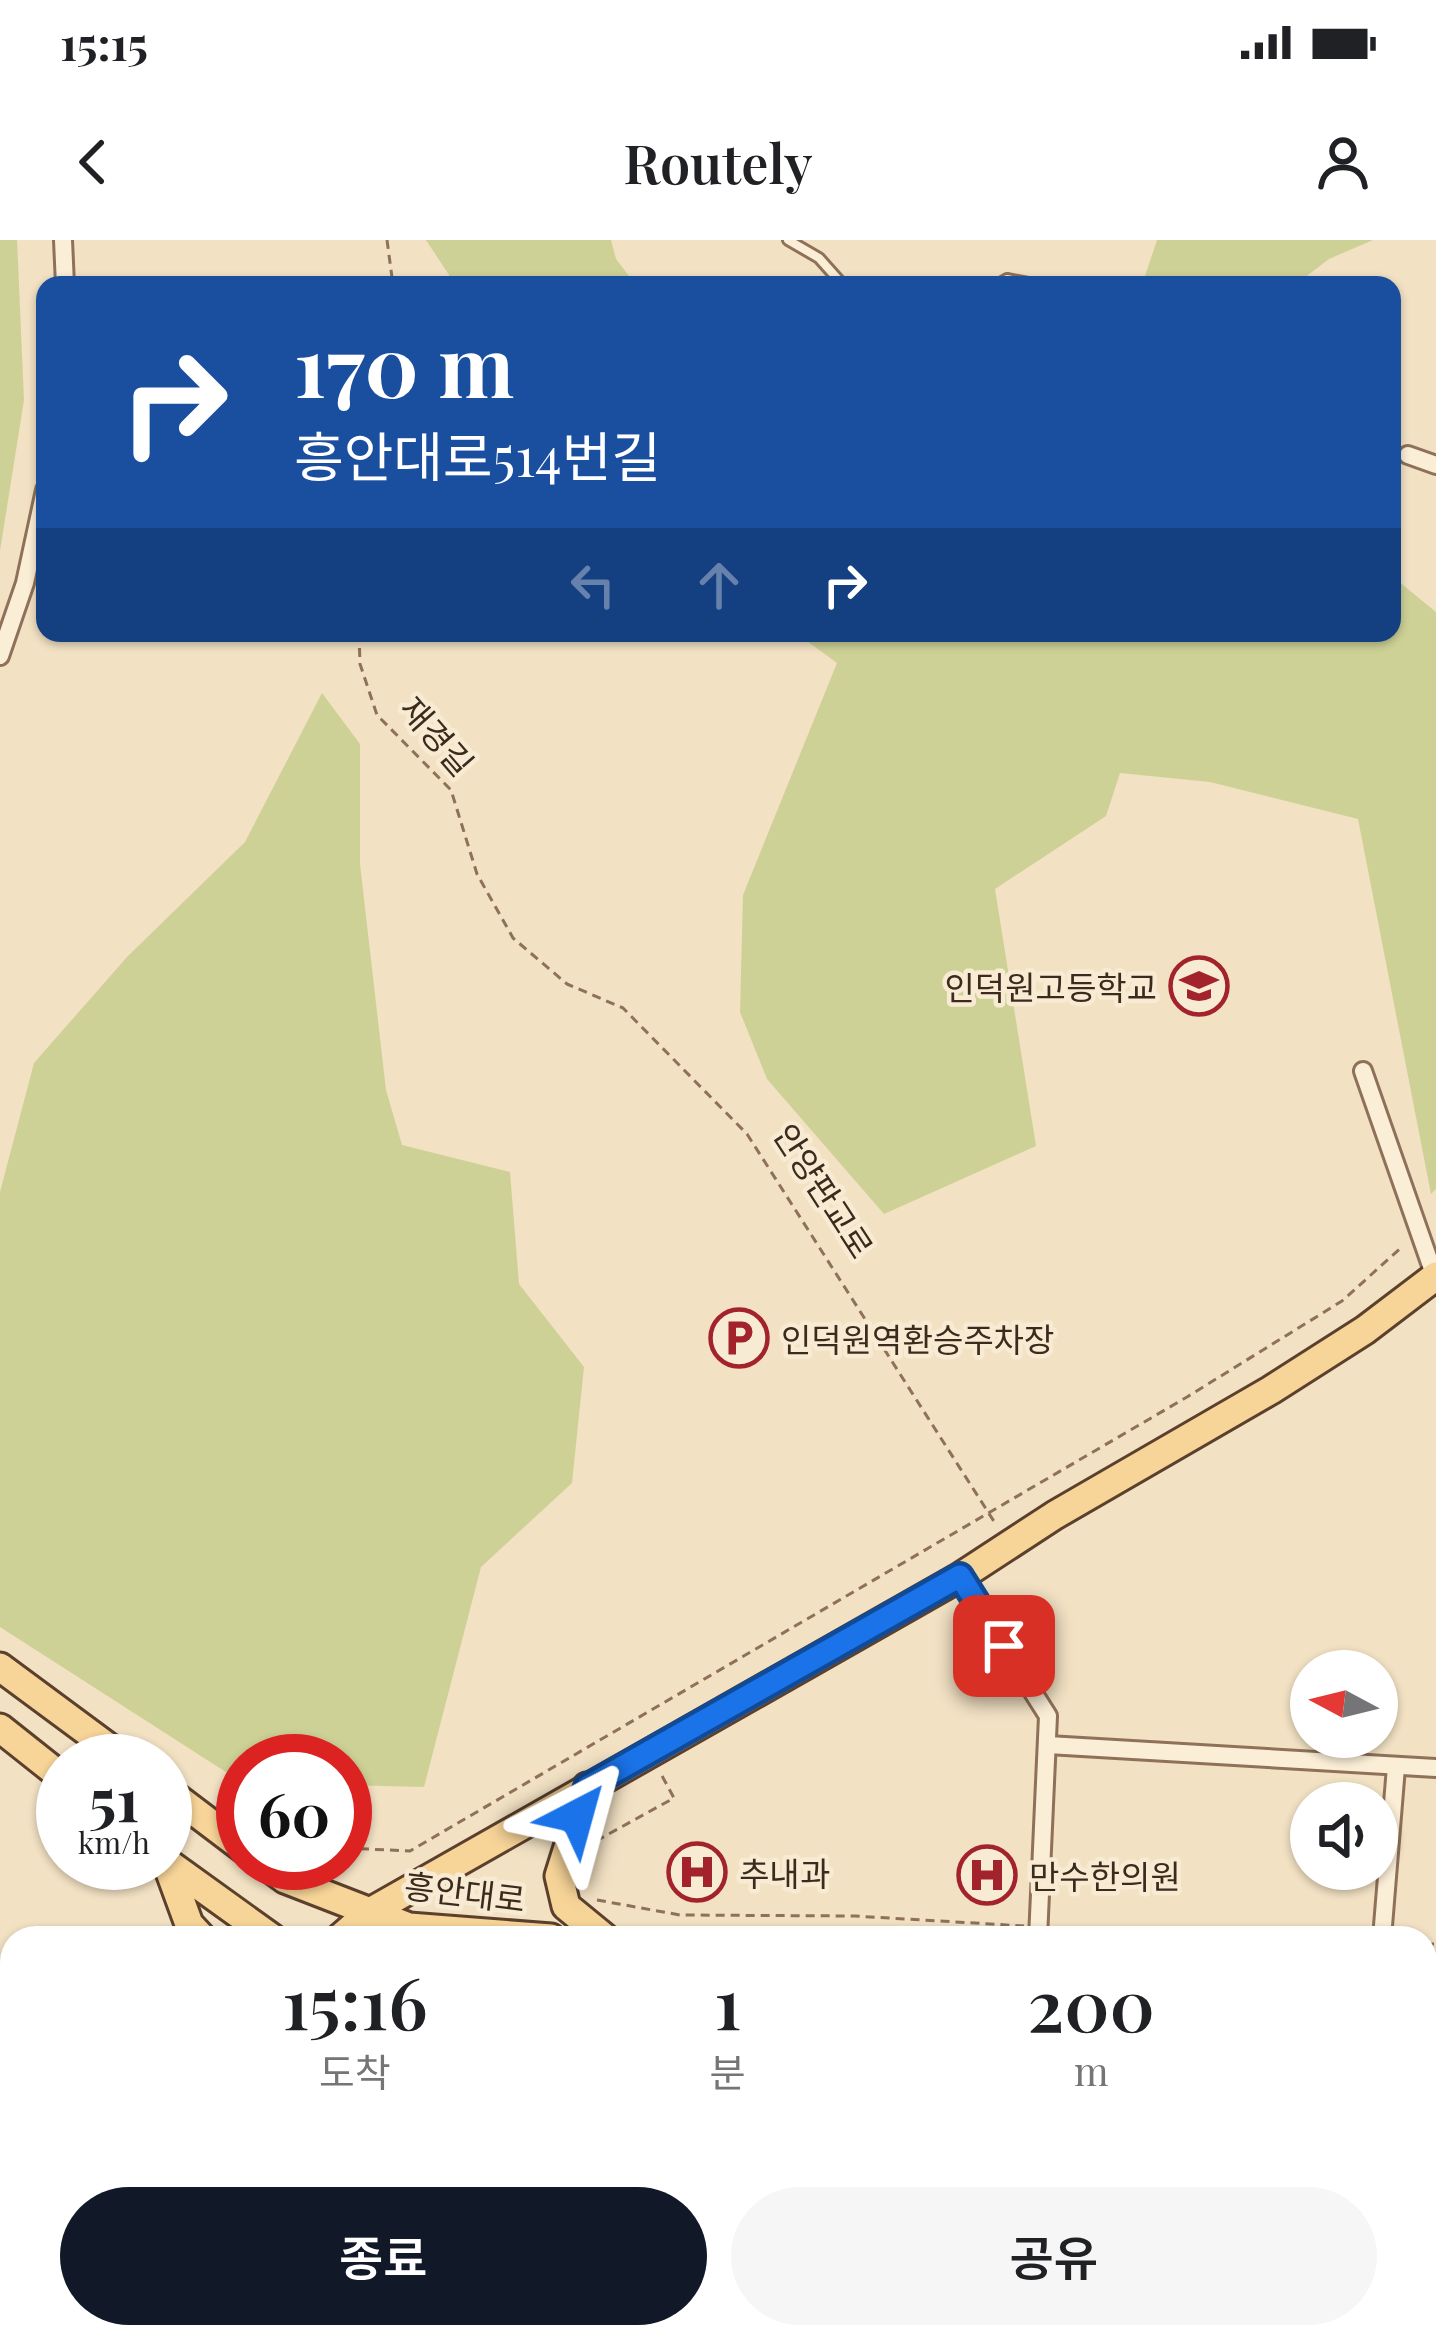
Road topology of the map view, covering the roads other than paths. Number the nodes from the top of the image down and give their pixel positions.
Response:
1 (63, 240) edge
2 (788, 240) edge
3 (65, 276) edge
4 (835, 276) edge
5 (1408, 455) dead end
6 (1436, 465) edge
7 (36, 532) edge
8 (0, 656) edge
9 (1363, 1071) dead end
10 (1436, 1277) edge
11 (960, 1576) junction
12 (0, 1666) edge
13 (0, 1727) edge
14 (91, 1734) edge
15 (1048, 1745) junction
16 (36, 1756) edge
17 (1396, 1767) junction
18 (1436, 1768) edge
19 (587, 1787) junction
20 (192, 1809) edge
21 (216, 1828) edge
22 (192, 1880) edge
23 (177, 1890) edge
24 (311, 1890) edge
25 (370, 1912) junction
26 (192, 1926) edge
27 (255, 1926) edge
28 (354, 1926) edge
29 (406, 1926) edge
30 (590, 1926) edge
31 (1039, 1926) edge
32 (1383, 1926) edge

1 - 3 street
2 - 4 lane
5 - 6 street
7 - 8 street
9 - 10 street
10 - 11 main road
11 - 15 street
11 - 19 main road
12 - 14 main road
13 - 16 main road
15 - 17 street
15 - 31 street
17 - 18 street
17 - 32 street
19 - 25 main road
19 - 30 main road
20 - 21 main road
22 - 27 main road
23 - 26 main road
24 - 25 main road, 흥안대로
25 - 28 main road
25 - 29 main road, 흥안대로

